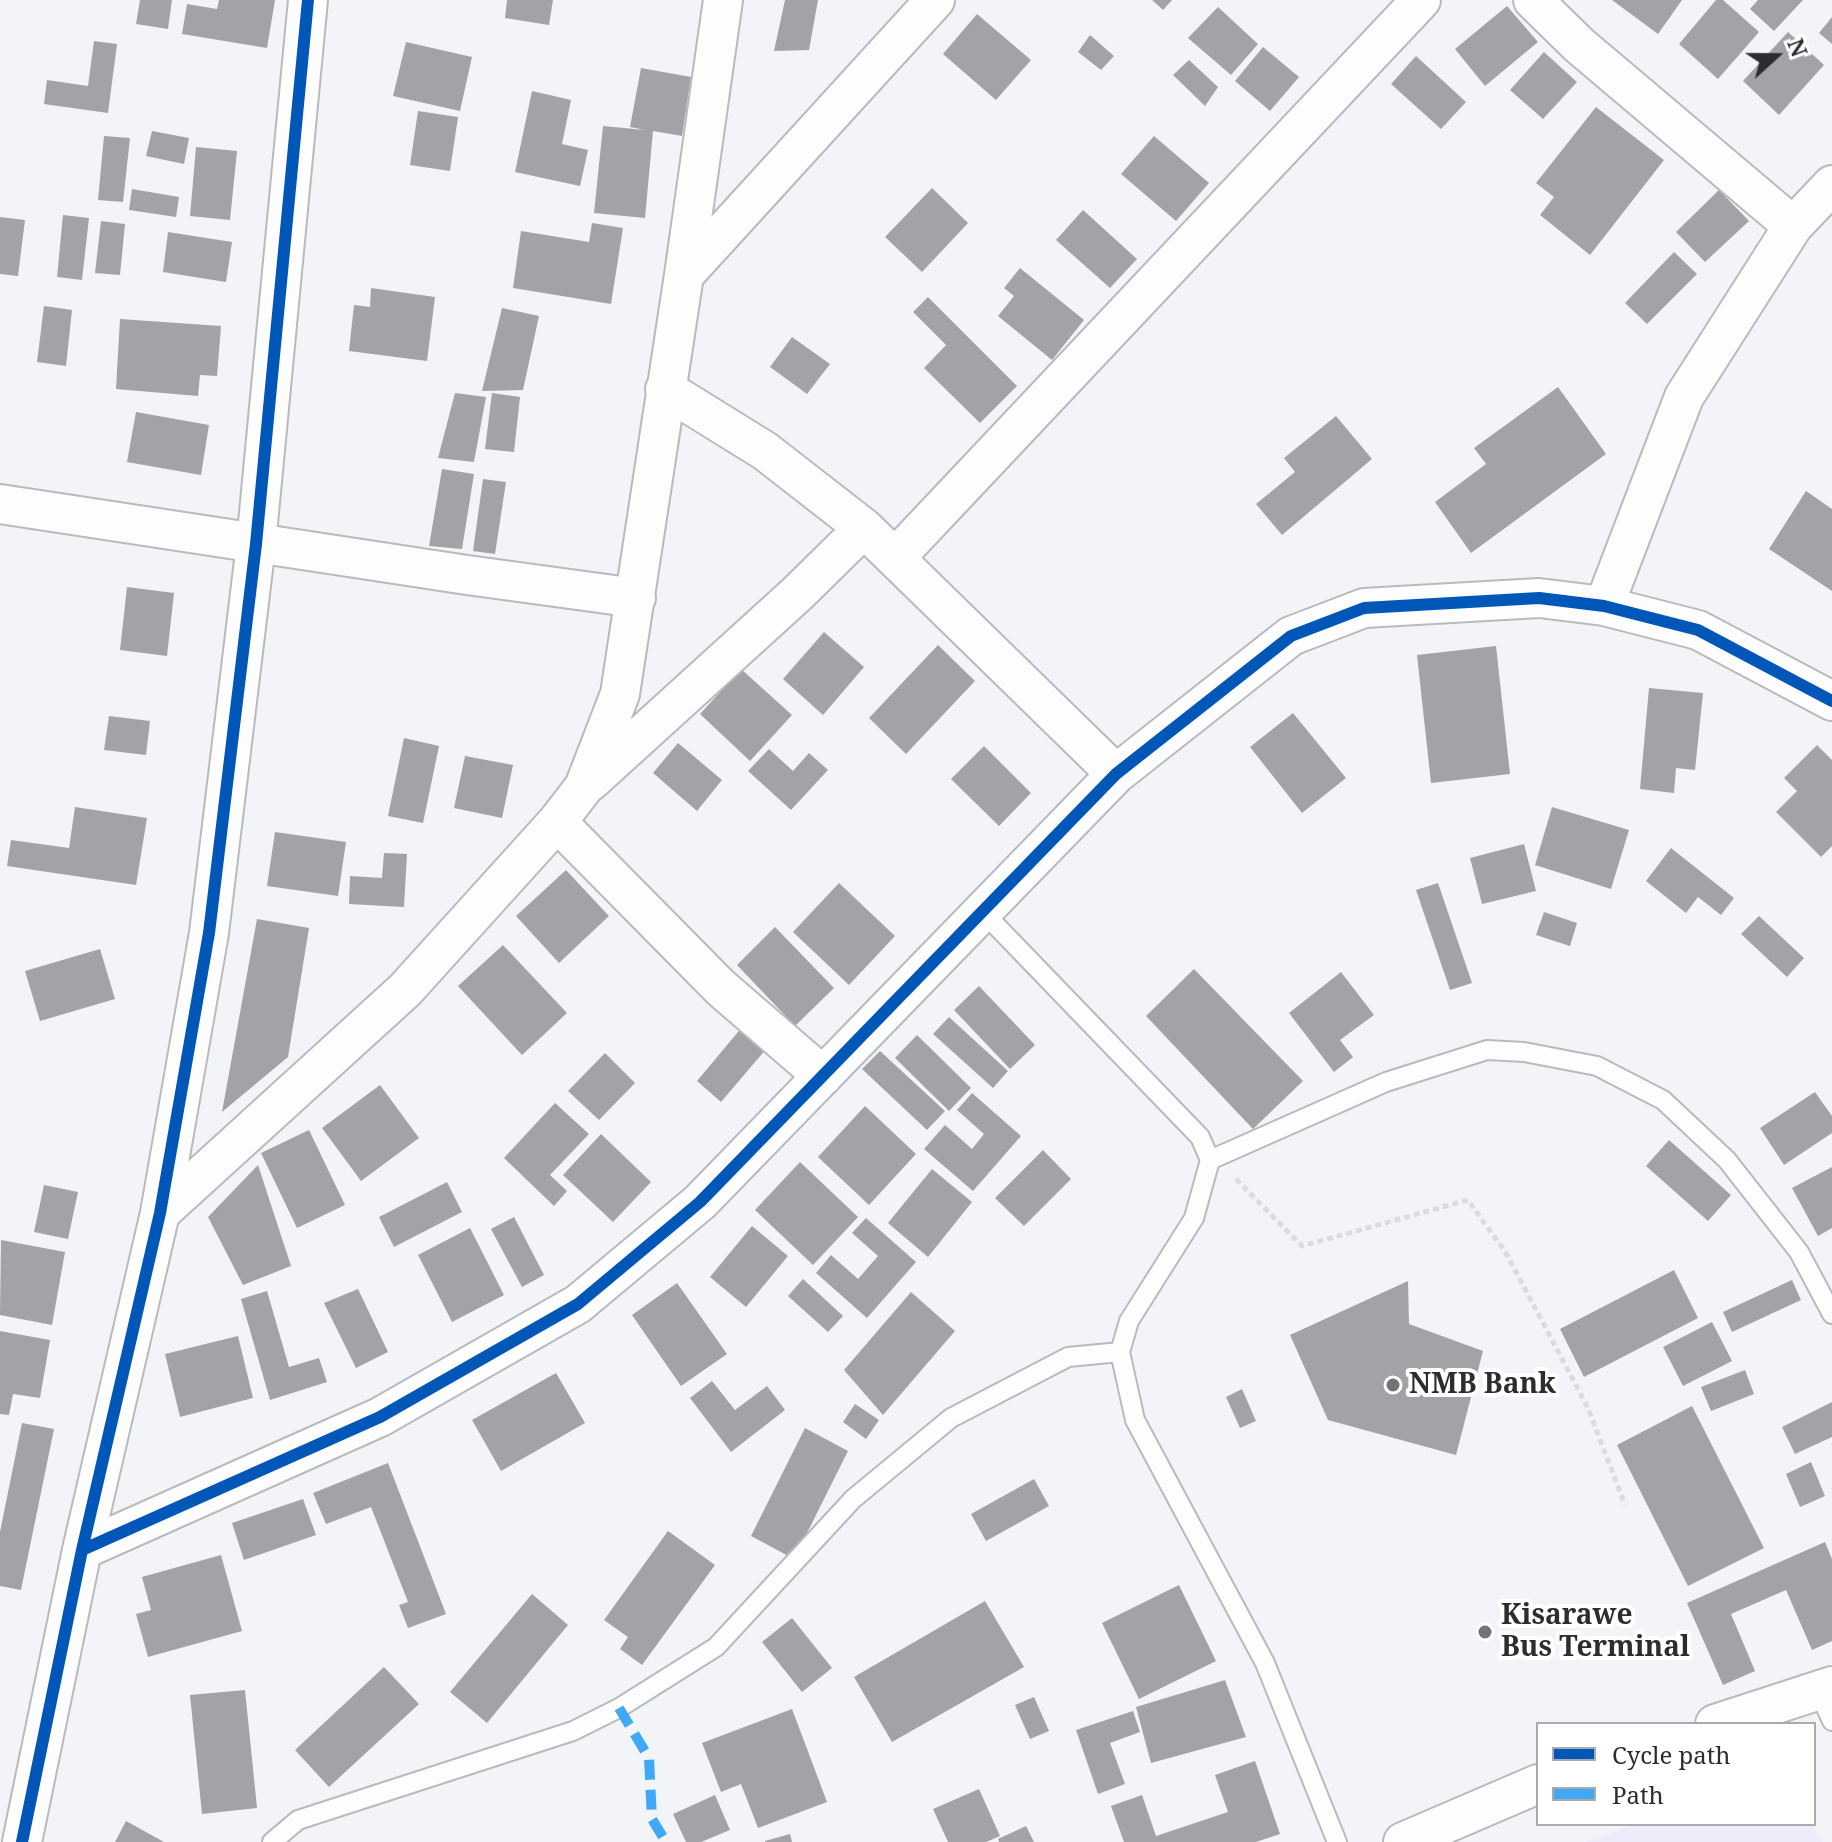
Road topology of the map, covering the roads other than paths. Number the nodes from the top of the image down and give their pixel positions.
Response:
1 (308, 0) edge
2 (723, 0) edge
3 (935, 0) edge
4 (1421, 0) edge
5 (1533, 0) edge
6 (1832, 185) edge
7 (1793, 226) junction
8 (684, 275) junction
9 (665, 389) junction
10 (0, 504) edge
11 (864, 528) junction
12 (256, 544) junction
13 (896, 557) junction
14 (636, 598) junction
15 (1604, 606) junction
16 (1832, 701) edge
17 (1116, 774) junction
18 (584, 787) junction
19 (557, 822) junction
20 (983, 912) junction
21 (823, 1076) junction
22 (1213, 1159) junction
23 (160, 1213) junction
24 (1832, 1314) edge
25 (1120, 1352) junction
26 (82, 1550) junction
27 (1827, 1699) edge
28 (1724, 1722) edge
29 (1536, 1785) edge
30 (22, 1842) edge
31 (272, 1842) edge
32 (1337, 1842) edge
33 (1403, 1842) edge

1 - 12 street
2 - 8 street
3 - 8 street
4 - 13 street
5 - 7 street
6 - 7 street
7 - 15 street
8 - 9 street
9 - 11 street
9 - 14 street
10 - 12 street
11 - 13 street
11 - 18 street
12 - 14 street
12 - 23 street
13 - 17 street
14 - 18 street
15 - 16 street
15 - 17 street
17 - 20 street
18 - 19 street
19 - 21 street
19 - 23 street
20 - 21 street
20 - 22 lane
21 - 26 street
22 - 24 lane
22 - 25 lane
23 - 26 street
25 - 31 lane
25 - 32 lane
26 - 30 street
27 - 28 street
29 - 33 street

